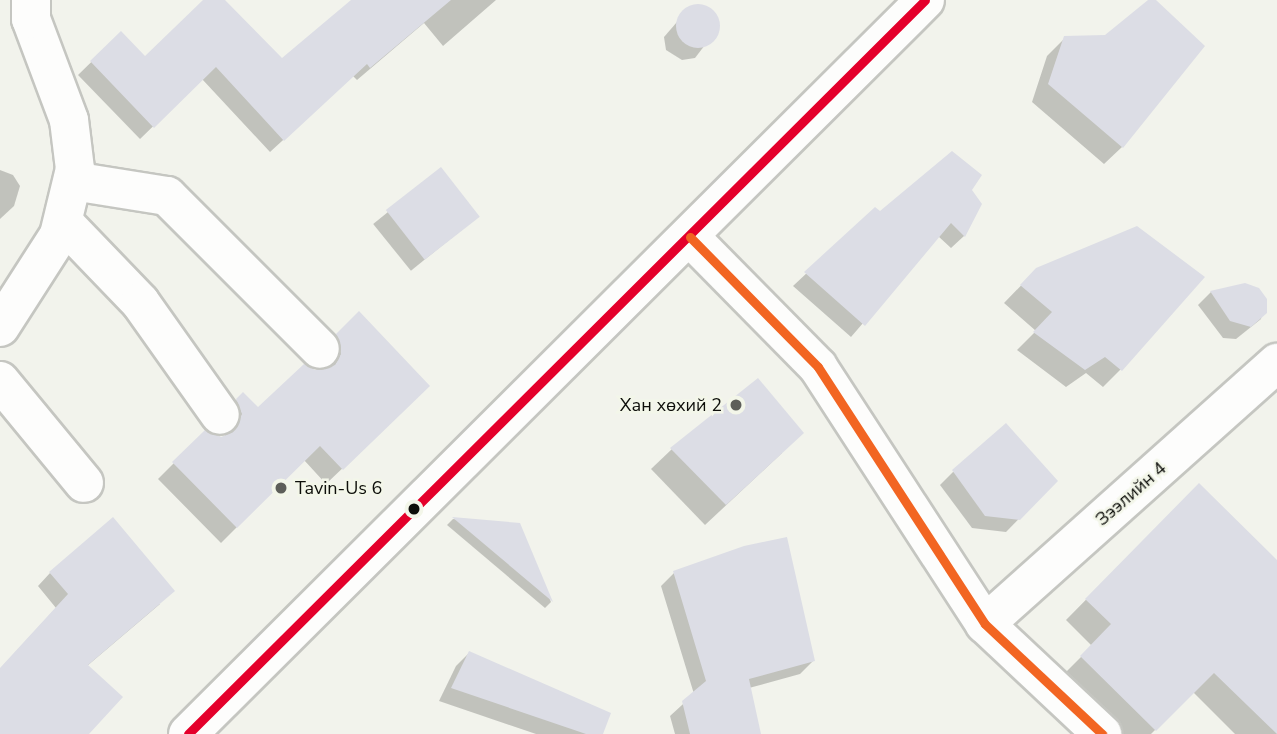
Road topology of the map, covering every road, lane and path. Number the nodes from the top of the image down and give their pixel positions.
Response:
1 (31, 0) edge
2 (925, 0) edge
3 (73, 181) junction
4 (63, 222) junction
5 (690, 237) junction
6 (0, 327) edge
7 (320, 349) dead end
8 (1277, 363) edge
9 (0, 381) edge
10 (220, 415) dead end
11 (84, 483) dead end
12 (985, 624) junction
13 (188, 734) edge
14 (1102, 734) edge

1 - 3 street
2 - 5 street
3 - 4 street
3 - 7 street
4 - 6 street
4 - 10 street
5 - 12 street
5 - 13 street
8 - 12 street, Зээлийн 4
9 - 11 street
12 - 14 street

